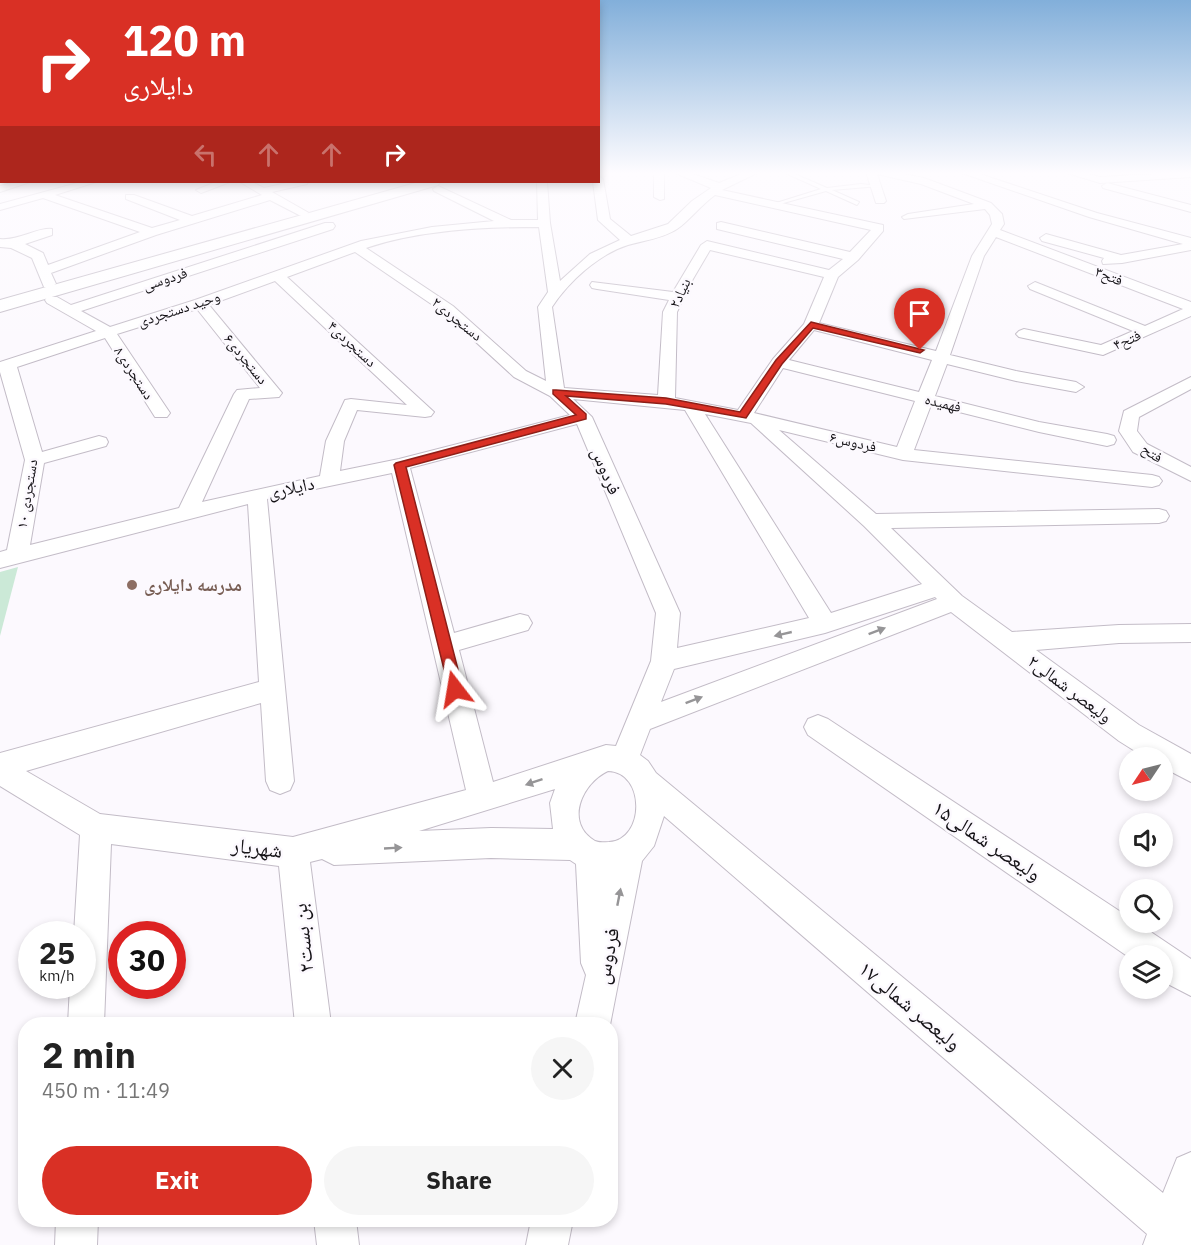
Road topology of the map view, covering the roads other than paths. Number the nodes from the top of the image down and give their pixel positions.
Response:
1 (146, 230) edge
2 (158, 230) edge
3 (248, 230) edge
4 (253, 230) edge
5 (336, 230) edge
6 (433, 230) edge
7 (545, 230) edge
8 (616, 230) edge
9 (662, 230) edge
10 (739, 230) edge
11 (877, 230) edge
12 (995, 230) edge
13 (1001, 230) edge
14 (1008, 230) edge
15 (1051, 230) edge
16 (1144, 230) edge
17 (48, 232) dead end
18 (152, 232) junction
19 (1037, 235) junction
20 (347, 236) junction
21 (629, 241) junction
22 (7, 243) edge
23 (1191, 244) edge
24 (853, 256) junction
25 (1122, 259) junction
26 (1082, 266) junction
27 (832, 274) junction
28 (278, 276) junction
29 (48, 285) junction
30 (597, 285) dead end
31 (1035, 286) dead end
32 (555, 292) junction
33 (0, 297) edge
34 (677, 297) junction
35 (200, 303) junction
36 (0, 306) edge
37 (1191, 309) edge
38 (69, 310) junction
39 (811, 325) junction
40 (108, 332) junction
41 (1145, 332) junction
42 (1024, 334) dead end
43 (942, 355) junction
44 (779, 362) junction
45 (4, 366) edge
46 (1191, 382) edge
47 (1076, 387) dead end
48 (556, 392) junction
49 (925, 398) junction
50 (666, 401) junction
51 (691, 406) junction
52 (161, 414) dead end
53 (583, 417) junction
54 (750, 417) junction
55 (1107, 440) dead end
56 (99, 442) dead end
57 (903, 454) junction
58 (35, 460) junction
59 (400, 465) junction
60 (1191, 476) edge
61 (329, 480) junction
62 (1152, 481) dead end
63 (257, 495) junction
64 (188, 513) junction
65 (1159, 516) dead end
66 (871, 521) junction
67 (8, 558) edge
68 (947, 595) junction
69 (520, 623) dead end
70 (825, 624) junction
71 (1191, 633) edge
72 (1007, 642) junction
73 (444, 645) junction
74 (664, 661) junction
75 (273, 689) junction
76 (640, 721) junction
77 (818, 727) dead end
78 (590, 764) junction
79 (0, 766) edge
80 (1191, 769) edge
81 (0, 771) edge
82 (635, 772) junction
83 (280, 781) dead end
84 (483, 799) junction
85 (96, 828) junction
86 (584, 851) junction
87 (293, 852) junction
88 (628, 853) junction
89 (1140, 945) edge
90 (1173, 967) edge
91 (1191, 979) edge
92 (596, 1010) edge
93 (86, 1017) edge
94 (312, 1017) edge
95 (1191, 1172) edge
96 (77, 1227) edge
97 (336, 1227) edge
98 (551, 1227) edge
99 (1176, 1239) edge
100 (76, 1245) edge
101 (338, 1245) edge
102 (547, 1245) edge

1 - 18 street
2 - 18 street
3 - 29 main road
4 - 36 main road
5 - 20 street, دستجردی۲
6 - 20 street, وحید دستجردی
7 - 32 street
8 - 21 street
9 - 21 street
10 - 24 street
11 - 24 street
12 - 43 street
13 - 26 street, فتح۳
14 - 19 street
15 - 19 street
16 - 23 street
17 - 22 street
18 - 29 street
19 - 25 street
20 - 28 street, وحید دستجردی
20 - 38 street, فردوسی
20 - 48 street, دستجردی۲
21 - 32 street
22 - 29 street
23 - 25 street
24 - 27 street
25 - 26 street
26 - 37 street, فتح۳
27 - 34 street, بنیاد۲
27 - 39 street
28 - 35 street, وحید دستجردی
28 - 61 street, دستجردی۴
29 - 33 main road
29 - 38 street
30 - 34 street
31 - 41 street
32 - 48 street
34 - 50 street, بنیاد۲
35 - 40 street, وحید دستجردی
35 - 64 street, دستجردی۶
37 - 41 street, فتح۴
38 - 40 street
39 - 43 street
39 - 44 street
40 - 45 street, وحید دستجردی
40 - 52 street, دستجردی۸
41 - 42 street, فتح۴
43 - 47 street
43 - 49 street
44 - 49 street, فهمیده
44 - 54 street
45 - 58 street, دستجردی ۱۰
46 - 60 street, فتح
48 - 50 street, فردوس۶
48 - 53 street, فردوس
49 - 55 street, فهمیده
49 - 57 street
50 - 51 street, فردوس۶
51 - 54 street, فردوس۶
51 - 70 street
53 - 59 street, دایلاری
53 - 74 street, فردوس
54 - 57 street, فردوس۶
54 - 66 street, ولیعصر شمالی۲
56 - 58 street
57 - 62 street, فردوس۶
58 - 67 street, دستجردی ۱۰
59 - 61 street, دایلاری
59 - 73 street
61 - 63 street, دایلاری
63 - 64 street, دایلاری
63 - 75 street
64 - 67 street, دایلاری
65 - 66 street
66 - 68 street, ولیعصر شمالی۲
68 - 70 street
68 - 72 street, ولیعصر شمالی۲
76 -> 68 street
69 - 73 street
70 -> 74 street
71 - 72 street
72 - 80 street, ولیعصر شمالی۲
73 - 84 street
74 - 76 street, فردوس
75 - 79 street
75 - 83 street
76 - 82 street, فردوس
77 - 89 street, ولیعصر شمالی۱۵
78 - 82 street
78 -> 84 street, شهریار
78 - 86 street
81 - 85 street, شهریار
82 - 88 street
82 - 99 street, ولیعصر شمالی۱۷
84 - 87 street, شهریار
85 - 87 street, شهریار
85 - 93 street
87 -> 86 street
86 - 88 street
86 - 92 street
87 - 94 street, بن بست۲
92 -> 88 street, فردوس
90 - 91 street
95 - 99 street
96 - 100 street
97 - 101 street
98 - 102 street

